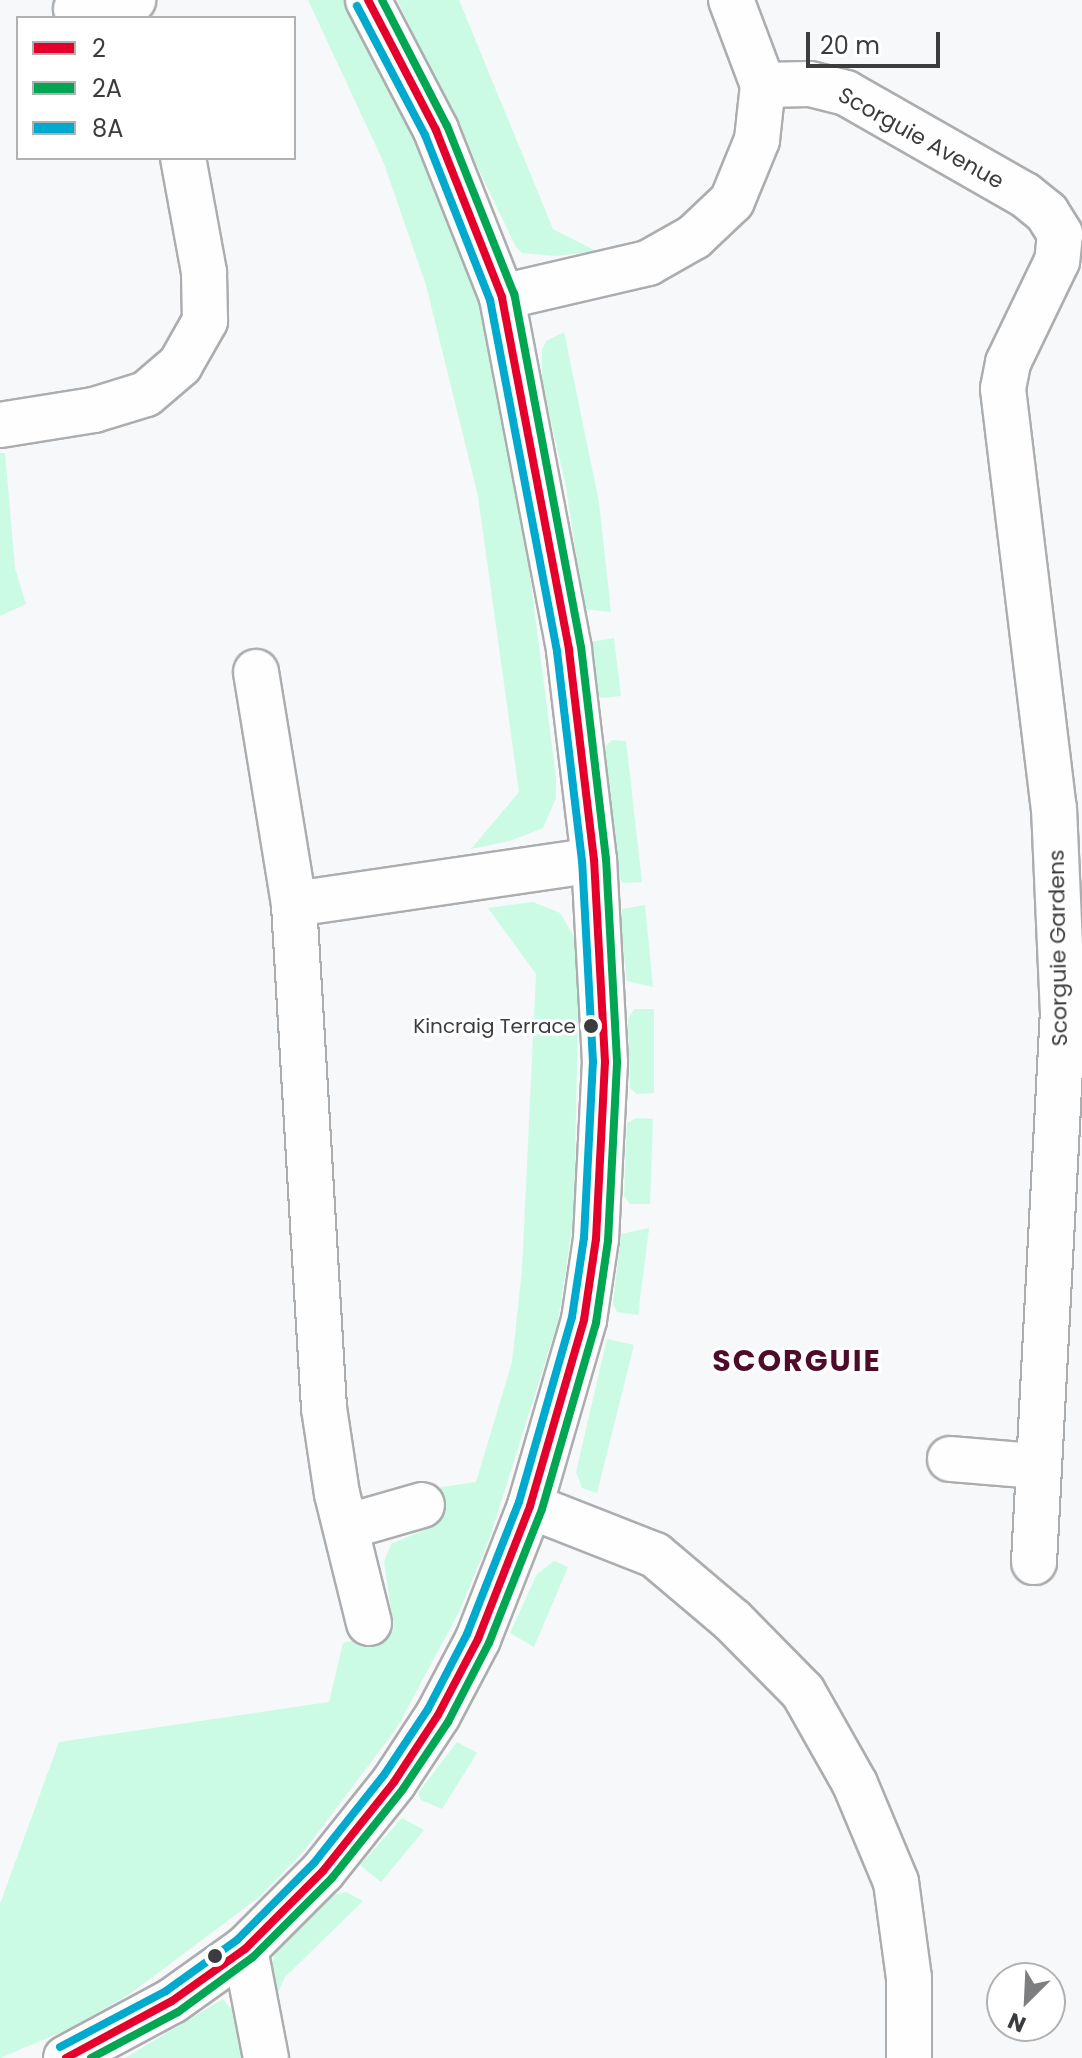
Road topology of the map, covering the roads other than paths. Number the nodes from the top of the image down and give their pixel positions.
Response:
1 (133, 0) edge
2 (368, 0) edge
3 (731, 0) edge
4 (76, 9) dead end
5 (763, 85) junction
6 (183, 160) edge
7 (1071, 236) edge
8 (502, 297) junction
9 (1018, 339) joint
10 (0, 425) edge
11 (256, 672) dead end
12 (594, 860) junction
13 (294, 904) junction
14 (950, 1459) dead end
15 (1036, 1466) junction
16 (422, 1505) dead end
17 (530, 1506) junction
18 (346, 1527) junction
19 (1034, 1562) dead end
20 (369, 1623) dead end
21 (245, 1949) junction
22 (66, 2058) edge
23 (266, 2058) edge
24 (909, 2058) edge

1 - 4 street
2 - 8 street
3 - 5 street
5 - 7 street, Scorguie Avenue
5 - 8 street
6 - 10 street
7 - 9 street, Scorguie Avenue
8 - 12 street
9 - 15 street, Scorguie Gardens
11 - 13 street
12 - 13 street
12 - 17 street
13 - 18 street
14 - 15 street
15 - 19 street, Scorguie Gardens
16 - 18 street
17 - 21 street
17 - 24 street
18 - 20 street
21 - 22 street
21 - 23 street

